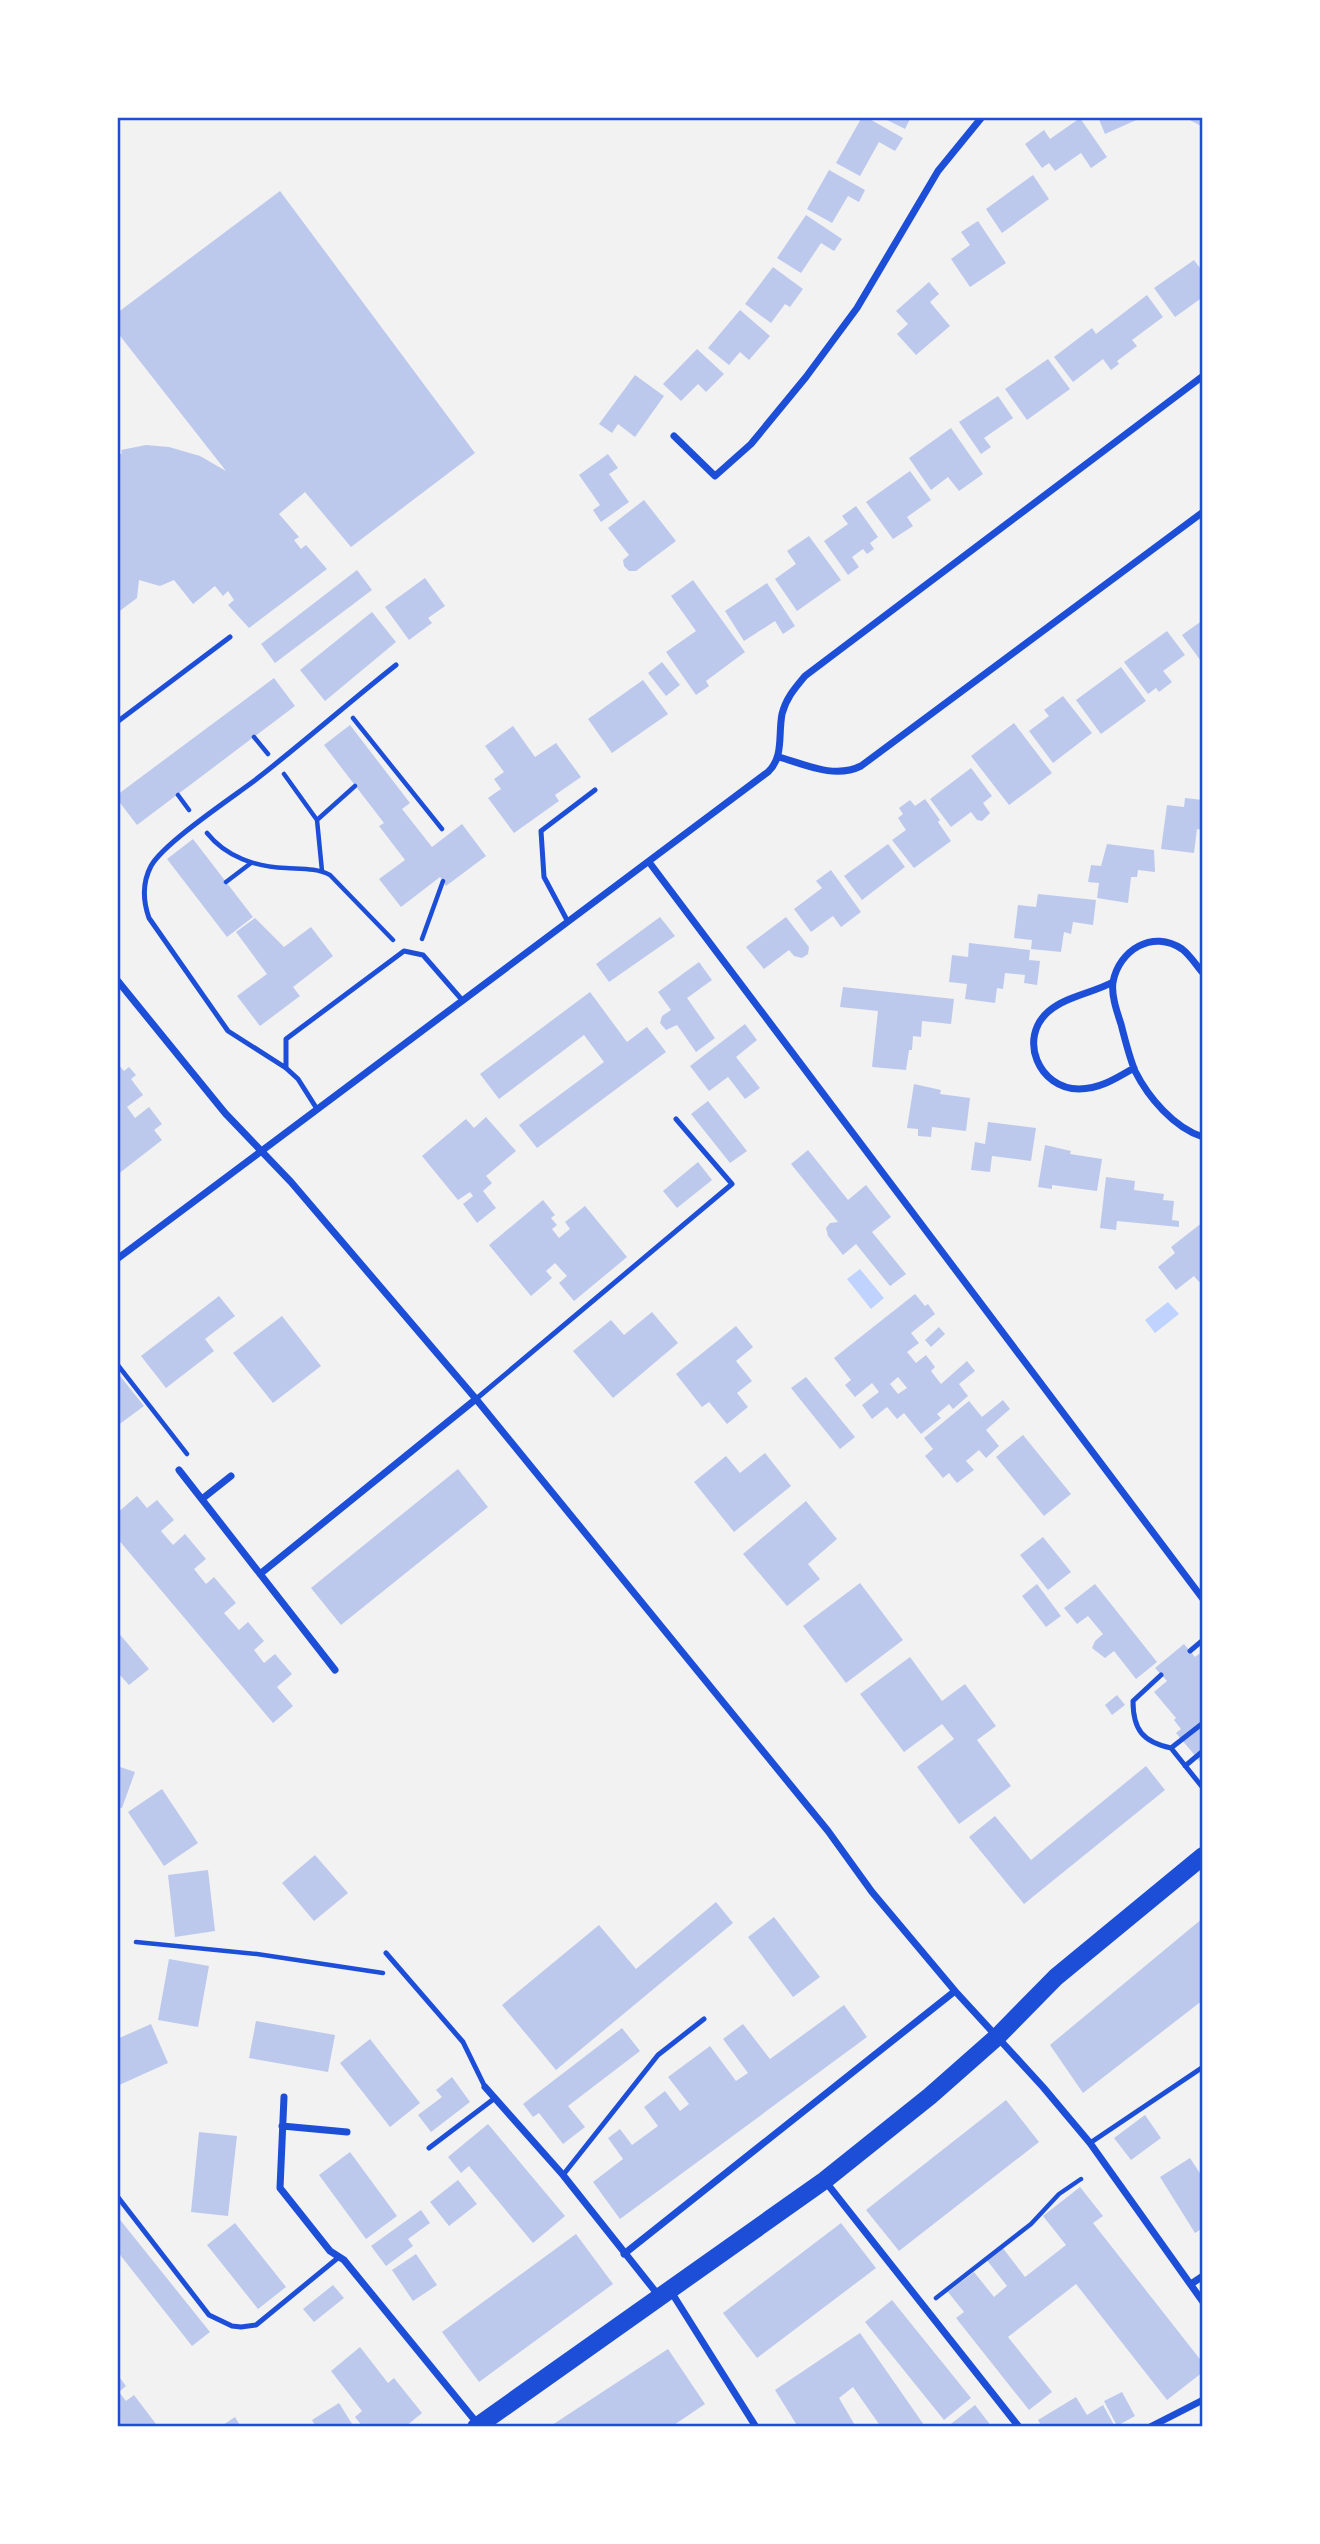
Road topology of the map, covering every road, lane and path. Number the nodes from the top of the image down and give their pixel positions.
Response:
1 (982, 117) edge
2 (1203, 376) edge
3 (674, 436) dead end
4 (1203, 512) edge
5 (230, 637) dead end
6 (396, 665) dead end
7 (344, 706) junction
8 (117, 722) edge
9 (254, 737) dead end
10 (779, 757) junction
11 (276, 764) junction
12 (355, 786) dead end
13 (595, 790) dead end
14 (178, 794) dead end
15 (317, 820) junction
16 (199, 823) junction
17 (442, 829) dead end
18 (649, 862) junction
19 (251, 863) junction
20 (322, 871) junction
21 (443, 881) dead end
22 (226, 882) dead end
23 (568, 922) junction
24 (404, 951) junction
25 (417, 953) junction
26 (1203, 973) edge
27 (117, 980) edge
28 (1113, 982) junction
29 (463, 1001) junction
30 (286, 1068) junction
31 (1134, 1068) junction
32 (317, 1109) junction
33 (677, 1118) dead end
34 (1203, 1137) edge
35 (262, 1151) junction
36 (117, 1259) edge
37 (117, 1364) edge
38 (476, 1399) junction
39 (187, 1454) dead end
40 (179, 1470) dead end
41 (231, 1476) dead end
42 (202, 1499) junction
43 (260, 1574) junction
44 (1203, 1599) edge
45 (1203, 1640) edge
46 (1190, 1651) dead end
47 (335, 1670) dead end
48 (1161, 1675) dead end
49 (1203, 1723) edge
50 (1171, 1748) junction
51 (1203, 1751) edge
52 (1185, 1766) junction
53 (1200, 1779) edge
54 (1203, 1788) edge
55 (1203, 1856) edge
56 (136, 1942) dead end
57 (386, 1953) dead end
58 (408, 1977) junction
59 (955, 1992) junction
60 (704, 2019) dead end
61 (998, 2036) junction
62 (1203, 2067) edge
63 (485, 2087) joint
64 (284, 2097) dead end
65 (495, 2098) junction
66 (282, 2126) junction
67 (347, 2132) dead end
68 (1090, 2143) junction
69 (429, 2148) dead end
70 (563, 2175) junction
71 (1081, 2179) dead end
72 (825, 2180) junction
73 (117, 2196) edge
74 (624, 2254) junction
75 (339, 2257) junction
76 (1203, 2276) edge
77 (1191, 2284) junction
78 (944, 2292) dead end
79 (665, 2293) junction
80 (1203, 2302) edge
81 (1203, 2400) edge
82 (478, 2426) edge
83 (756, 2427) edge
84 (1019, 2427) edge
85 (1150, 2427) edge

1 - 3 street
2 - 10 street
4 - 10 street
5 - 8 lane
6 - 7 lane
7 - 11 lane
7 - 17 path
9 - 11 path
10 - 18 street
11 - 15 path
11 - 16 lane
12 - 15 path
13 - 23 lane
14 - 16 path
15 - 20 path
16 - 19 path
16 - 30 lane
18 - 23 street
18 - 44 street
19 - 20 path
19 - 22 path
20 - 24 path
21 - 25 path
23 - 29 street
24 - 25 lane
24 - 30 lane
25 - 29 lane
26 - 28 street
27 - 35 street
28 - 31 street
28 - 31 street
29 - 32 street
30 - 32 lane
31 - 34 street
32 - 35 street
33 - 38 lane
35 - 36 street
35 - 38 street
37 - 39 path
38 - 43 street
38 - 59 street
40 - 42 street
41 - 42 street
42 - 43 street
43 - 47 street
45 - 46 lane
48 - 50 lane
49 - 50 lane
50 - 52 lane
51 - 52 lane
52 - 53 lane
53 - 54 lane
55 - 61 main road
56 - 58 path
57 - 58 lane
58 - 63 lane
59 - 61 street
59 - 74 street
60 - 70 lane
61 - 68 street
61 - 72 main road
62 - 68 lane
63 - 65 street
64 - 66 street
65 - 69 lane
65 - 70 street
66 - 67 street
66 - 75 street
68 - 77 street
70 - 74 street
71 - 78 path
72 - 79 main road
72 - 84 street
73 - 75 lane
74 - 79 street
75 - 82 street
76 - 77 street
77 - 80 street
79 - 82 main road
79 - 83 street
81 - 85 street

